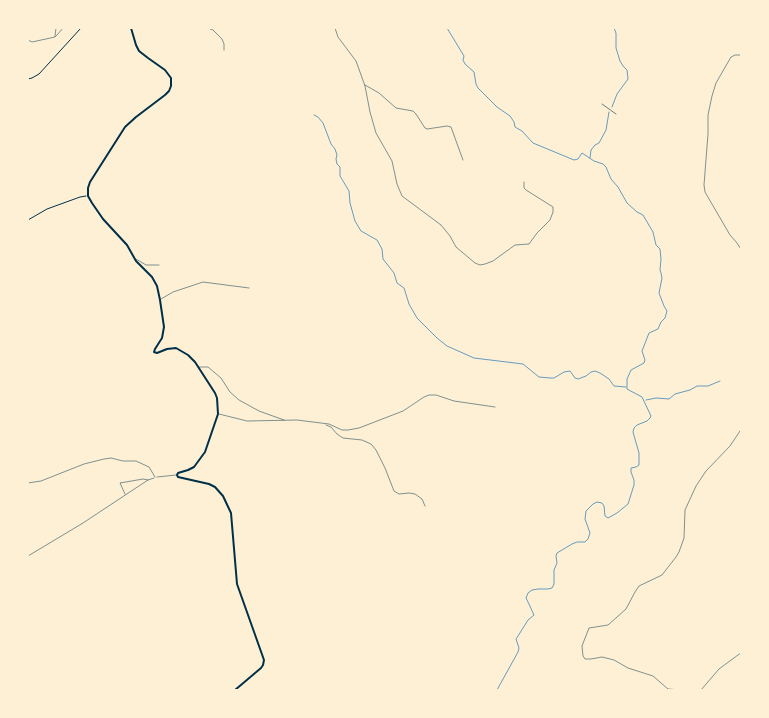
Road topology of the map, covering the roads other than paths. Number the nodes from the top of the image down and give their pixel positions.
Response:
1 (56, 28) edge
2 (63, 28) edge
3 (80, 28) edge
4 (131, 28) edge
5 (208, 28) edge
6 (335, 28) edge
7 (55, 37) junction
8 (28, 40) edge
9 (224, 50) dead end
10 (742, 55) edge
11 (28, 79) edge
12 (364, 84) junction
13 (463, 160) dead end
14 (524, 182) dead end
15 (88, 196) junction
16 (28, 220) edge
17 (742, 251) edge
18 (135, 258) junction
19 (159, 264) dead end
20 (250, 288) dead end
21 (160, 300) junction
22 (198, 367) junction
23 (495, 407) dead end
24 (218, 414) junction
25 (285, 420) junction
26 (324, 424) junction
27 (742, 428) edge
28 (177, 475) junction
29 (155, 477) junction
30 (148, 480) junction
31 (28, 483) edge
32 (125, 495) junction
33 (425, 506) dead end
34 (28, 556) edge
35 (742, 652) edge
36 (235, 690) edge
37 (681, 690) edge
38 (701, 690) edge

1 - 7 street
2 - 7 street
3 - 11 street
4 - 15 main road
5 - 9 street
6 - 12 street
7 - 8 street
10 - 17 street
12 - 13 street
12 - 14 street
15 - 16 street
15 - 18 main road
18 - 19 street
18 - 21 main road
20 - 21 street
21 - 22 main road
22 - 24 main road
22 - 25 street
23 - 26 street
24 - 25 street
24 - 28 main road
25 - 26 street
26 - 33 street
27 - 37 street
28 - 29 street
28 - 36 main road
29 - 30 street
29 - 31 street
30 - 32 street
30 - 32 street
32 - 34 street
35 - 38 street

